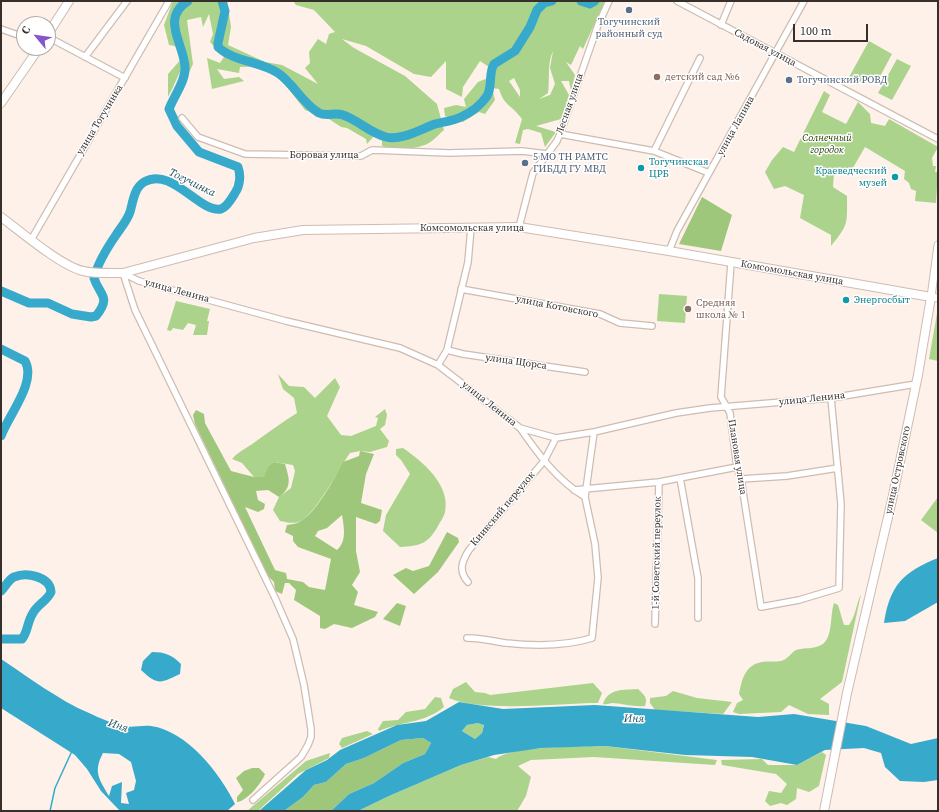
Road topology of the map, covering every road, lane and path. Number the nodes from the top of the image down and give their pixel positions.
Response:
1 (70, 1) edge
2 (127, 1) edge
3 (169, 1) edge
4 (609, 1) edge
5 (677, 1) edge
6 (731, 1) edge
7 (804, 1) edge
8 (56, 23) edge
9 (721, 25) junction
10 (1, 29) edge
11 (16, 34) edge
12 (56, 41) edge
13 (776, 54) junction
14 (33, 56) edge
15 (85, 57) junction
16 (700, 58) dead end
17 (125, 78) junction
18 (1, 103) edge
19 (182, 118) dead end
20 (560, 134) junction
21 (938, 139) edge
22 (654, 151) junction
23 (547, 154) junction
24 (709, 173) junction
25 (1, 217) edge
26 (519, 227) junction
27 (471, 228) junction
28 (31, 240) junction
29 (938, 245) edge
30 (669, 250) junction
31 (731, 262) junction
32 (123, 273) junction
33 (461, 290) junction
34 (934, 298) edge
35 (652, 326) dead end
36 (447, 350) junction
37 (438, 365) junction
38 (585, 372) dead end
39 (916, 384) junction
40 (831, 398) junction
41 (728, 407) junction
42 (520, 428) junction
43 (594, 432) junction
44 (556, 438) junction
45 (544, 461) junction
46 (737, 467) junction
47 (838, 468) junction
48 (680, 478) junction
49 (741, 479) junction
50 (659, 482) junction
51 (585, 489) junction
52 (574, 490) junction
53 (585, 497) junction
54 (468, 582) dead end
55 (698, 618) dead end
56 (655, 624) dead end
57 (466, 638) dead end
58 (253, 800) dead end
59 (824, 811) edge

1 - 8 main road
2 - 15 street
3 - 17 street, улица Тогучинка
4 - 20 street, Лесная улица
5 - 9 street, Садовая улица
6 - 9 street
7 - 13 street, улица Лапина
9 - 13 street, Садовая улица
10 - 11 street
12 - 15 street
13 - 21 street, Садовая улица
13 - 24 street, улица Лапина
14 - 18 main road
15 - 17 street
16 - 22 street
17 - 28 street, улица Тогучинка
19 - 23 street, Боровая улица
20 - 22 street
20 - 23 street, Лесная улица
22 - 24 street
23 - 26 street, Лесная улица
24 - 30 street, улица Лапина
25 - 28 main road, Комсомольская улица
26 - 27 main road, Комсомольская улица
26 - 30 main road, Комсомольская улица
27 - 32 main road, Комсомольская улица
27 - 33 street
28 - 32 main road, Комсомольская улица
29 - 34 street, улица Островского
30 - 31 main road, Комсомольская улица
31 - 34 main road, Комсомольская улица
31 - 41 street, Плановая улица
32 - 37 street, улица Ленина
32 - 58 street
33 - 35 street, улица Котовского
33 - 36 street
34 - 39 main road, улица Островского
36 - 37 street
36 - 38 street, улица Щорса
37 - 42 street, улица Ленина
39 - 40 street, улица Ленина
39 - 59 main road, улица Островского
40 - 41 street, улица Ленина
40 - 47 street
41 - 43 street, улица Ленина
41 - 46 street, Плановая улица
42 - 44 street, улица Ленина
42 - 45 street
43 - 44 street, улица Ленина
43 - 51 street
44 - 45 street, Киикский переулок
45 - 52 street
45 - 54 street, Киикский переулок
46 - 48 street
46 - 49 street, Плановая улица
47 - 49 street
47 - 49 street, Плановая улица
48 - 50 street
48 - 55 street
50 - 51 street
50 - 56 street, 1-й Советский переулок
51 - 52 street
51 - 53 street
52 - 53 street
53 - 57 street

